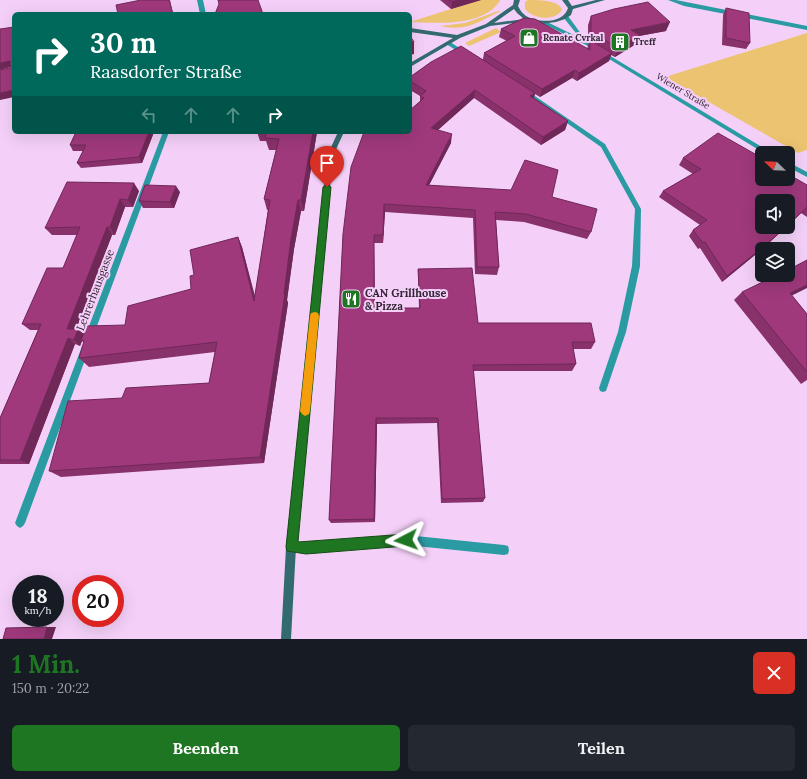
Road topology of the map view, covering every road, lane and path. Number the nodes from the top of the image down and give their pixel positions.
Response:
1 (200, 0) edge
2 (517, 0) edge
3 (565, 0) edge
4 (602, 0) edge
5 (671, 0) edge
6 (515, 6) junction
7 (570, 8) junction
8 (203, 12) edge
9 (566, 17) junction
10 (531, 20) junction
11 (543, 22) junction
12 (488, 25) junction
13 (807, 28) edge
14 (412, 30) edge
15 (458, 37) junction
16 (448, 43) junction
17 (588, 44) junction
18 (474, 59) edge
19 (412, 64) edge
20 (519, 88) edge
21 (165, 134) edge
22 (340, 134) edge
23 (757, 146) edge
24 (795, 168) edge
25 (807, 175) edge
26 (603, 388) dead end
27 (20, 522) dead end
28 (291, 547) junction
29 (504, 550) dead end
30 (286, 639) edge

1 - 8 street
2 - 6 main road
3 - 7 main road
4 - 7 main road
5 - 13 street
6 - 10 main road
6 - 12 main road
7 - 9 main road
9 - 11 main road
9 - 17 street, Wiener Straße
10 - 11 main road
10 - 12 main road
11 - 17 street, Wiener Straße
12 - 15 main road
14 - 15 main road
15 - 16 main road
16 - 18 street
16 - 19 main road
17 - 23 street, Wiener Straße
20 - 26 street
21 - 27 street, Lehrerhausgasse
22 - 28 main road
24 - 25 street
28 - 29 street
28 - 30 main road

